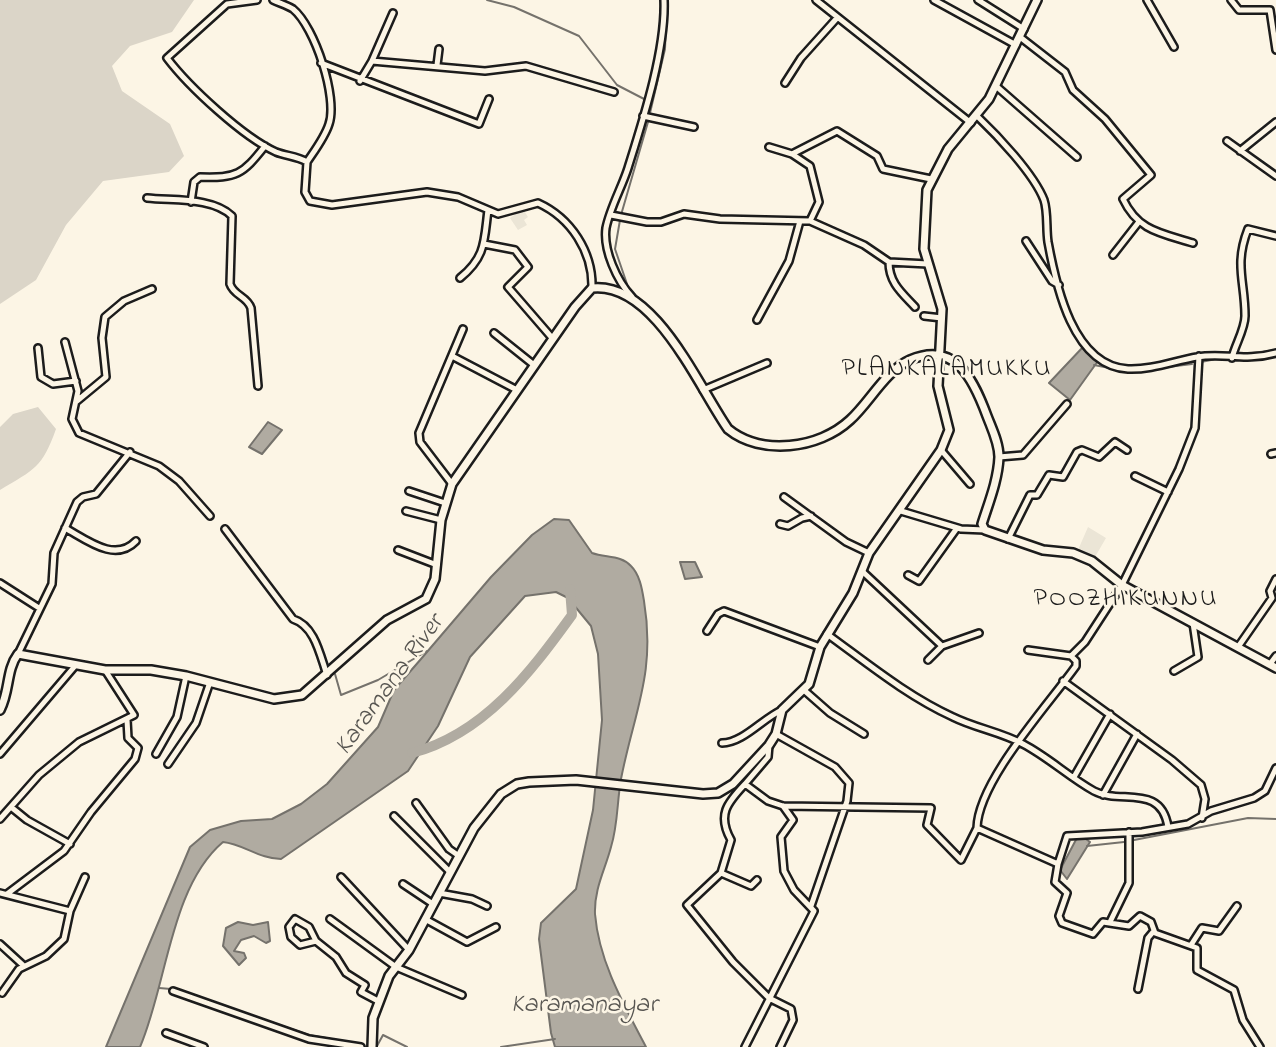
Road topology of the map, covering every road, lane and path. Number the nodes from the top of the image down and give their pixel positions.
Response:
1 (257, 0) edge
2 (273, 0) edge
3 (664, 0) edge
4 (816, 0) edge
5 (934, 0) edge
6 (978, 0) edge
7 (1037, 0) edge
8 (1147, 0) edge
9 (1231, 0) edge
10 (393, 13) dead end
11 (837, 18) junction
12 (1024, 29) junction
13 (1018, 41) junction
14 (1174, 47) dead end
15 (439, 49) dead end
16 (1276, 50) edge
17 (372, 61) junction
18 (321, 63) junction
19 (437, 65) junction
20 (360, 81) junction
21 (785, 83) dead end
22 (996, 86) junction
23 (614, 92) dead end
24 (489, 99) dead end
25 (643, 116) junction
26 (977, 116) junction
27 (1276, 122) edge
28 (971, 123) junction
29 (694, 127) dead end
30 (1227, 141) dead end
31 (265, 146) junction
32 (769, 147) dead end
33 (1240, 151) junction
34 (792, 154) junction
35 (1077, 156) dead end
36 (307, 162) junction
37 (1276, 176) edge
38 (931, 179) junction
39 (147, 198) dead end
40 (191, 202) junction
41 (488, 210) junction
42 (611, 215) junction
43 (800, 220) junction
44 (810, 222) junction
45 (1138, 223) junction
46 (1276, 236) edge
47 (1026, 242) dead end
48 (1193, 243) dead end
49 (484, 244) junction
50 (1112, 255) dead end
51 (889, 262) junction
52 (928, 264) junction
53 (460, 278) dead end
54 (1059, 285) junction
55 (592, 288) junction
56 (152, 289) dead end
57 (632, 297) junction
58 (915, 307) dead end
59 (924, 316) dead end
60 (942, 318) junction
61 (757, 320) dead end
62 (463, 329) dead end
63 (494, 333) dead end
64 (552, 339) junction
65 (65, 342) dead end
66 (38, 348) dead end
67 (1276, 353) edge
68 (452, 356) junction
69 (939, 356) junction
70 (1199, 356) junction
71 (1233, 356) junction
72 (767, 363) dead end
73 (534, 365) junction
74 (76, 381) junction
75 (258, 386) dead end
76 (515, 389) junction
77 (703, 390) junction
78 (77, 401) junction
79 (1067, 404) dead end
80 (941, 450) junction
81 (1127, 450) dead end
82 (130, 452) junction
83 (999, 457) junction
84 (1135, 477) dead end
85 (452, 484) junction
86 (970, 484) dead end
87 (409, 491) dead end
88 (1168, 492) junction
89 (784, 497) dead end
90 (445, 503) junction
91 (406, 511) dead end
92 (901, 511) junction
93 (210, 516) dead end
94 (811, 516) junction
95 (441, 520) junction
96 (780, 524) dead end
97 (65, 528) junction
98 (957, 528) junction
99 (225, 529) dead end
100 (985, 530) junction
101 (1008, 538) junction
102 (136, 541) dead end
103 (398, 550) dead end
104 (869, 553) junction
105 (437, 565) junction
106 (862, 571) junction
107 (908, 575) dead end
108 (1276, 579) edge
109 (0, 583) edge
110 (1122, 586) junction
111 (1274, 599) edge
112 (39, 608) junction
113 (1193, 623) junction
114 (707, 631) dead end
115 (979, 633) dead end
116 (827, 634) junction
117 (942, 646) junction
118 (820, 647) junction
119 (1238, 647) junction
120 (1028, 650) dead end
121 (18, 653) junction
122 (1070, 656) junction
123 (1276, 656) edge
124 (928, 660) dead end
125 (75, 666) junction
126 (1273, 666) edge
127 (105, 670) junction
128 (1174, 671) dead end
129 (327, 675) junction
130 (186, 676) junction
131 (1063, 681) junction
132 (211, 682) junction
133 (805, 691) junction
134 (0, 709) edge
135 (782, 710) junction
136 (1110, 715) junction
137 (127, 720) junction
138 (776, 734) junction
139 (863, 734) dead end
140 (1137, 734) junction
141 (1019, 742) junction
142 (722, 743) dead end
143 (769, 745) junction
144 (0, 754) edge
145 (156, 754) dead end
146 (168, 764) dead end
147 (1276, 768) edge
148 (1074, 777) junction
149 (745, 784) junction
150 (1103, 795) junction
151 (416, 803) dead end
152 (783, 806) junction
153 (11, 807) junction
154 (843, 807) junction
155 (394, 816) dead end
156 (1202, 818) junction
157 (0, 819) edge
158 (1168, 827) junction
159 (977, 828) junction
160 (1129, 832) junction
161 (70, 844) junction
162 (459, 856) junction
163 (1058, 864) junction
164 (450, 872) junction
165 (722, 873) junction
166 (85, 877) dead end
167 (341, 877) dead end
168 (757, 880) dead end
169 (403, 884) dead end
170 (0, 893) edge
171 (439, 893) junction
172 (7, 894) junction
173 (433, 904) junction
174 (811, 905) junction
175 (487, 906) dead end
176 (1237, 906) dead end
177 (70, 911) junction
178 (330, 919) dead end
179 (425, 919) junction
180 (1110, 923) junction
181 (496, 927) dead end
182 (1153, 932) junction
183 (316, 941) junction
184 (0, 944) edge
185 (1191, 945) junction
186 (409, 950) junction
187 (24, 966) junction
188 (396, 967) junction
189 (1138, 989) dead end
190 (173, 991) dead end
191 (2, 993) dead end
192 (462, 995) dead end
193 (769, 998) junction
194 (378, 1001) junction
195 (166, 1033) dead end
196 (309, 1039) junction
197 (204, 1047) edge
198 (306, 1047) edge
199 (361, 1047) edge
200 (372, 1047) edge
201 (745, 1047) edge
202 (780, 1047) edge
203 (1260, 1047) edge

1 - 31 street
2 - 18 street
3 - 25 street
4 - 11 street
5 - 13 street
6 - 12 street
7 - 12 main road
8 - 14 street
9 - 16 street
10 - 17 street
11 - 21 street
11 - 28 street
12 - 13 main road
13 - 22 main road
13 - 45 street
15 - 19 street
17 - 19 street
17 - 20 street
18 - 20 street
18 - 36 street
19 - 23 street
20 - 24 street
22 - 26 main road
22 - 35 street
25 - 29 street
25 - 42 street
26 - 28 main road
26 - 54 street
27 - 33 street
28 - 38 main road
30 - 33 street
31 - 36 street
31 - 40 street
32 - 34 street
33 - 37 street
34 - 38 street
34 - 44 street
36 - 41 street
38 - 52 main road
39 - 40 street
40 - 75 street
41 - 49 street
41 - 55 street
42 - 43 street
42 - 57 street
43 - 44 street
43 - 61 street
44 - 51 street
45 - 48 street
45 - 50 street
46 - 71 street
47 - 54 street
49 - 53 street
49 - 64 street
51 - 52 street
51 - 58 street
52 - 60 main road
54 - 70 street
55 - 57 main road
55 - 64 main road
56 - 78 street
57 - 77 main road
59 - 60 street
60 - 69 main road
62 - 68 street
63 - 73 street
64 - 73 main road
65 - 74 street
66 - 74 street
67 - 71 street
68 - 76 street
68 - 85 street
69 - 77 main road
69 - 80 main road
69 - 83 main road
70 - 71 street
70 - 88 street
72 - 77 street
73 - 76 main road
74 - 78 street
76 - 85 main road
78 - 82 street
79 - 83 street
80 - 86 street
80 - 92 main road
81 - 101 street
82 - 93 street
82 - 97 street
83 - 100 main road
84 - 88 street
85 - 90 main road
87 - 90 street
88 - 110 street
89 - 94 street
90 - 95 main road
91 - 95 street
92 - 98 street
92 - 104 main road
94 - 96 street
94 - 104 street
95 - 105 main road
97 - 102 street
97 - 112 street
98 - 100 street
98 - 107 street
99 - 129 street
100 - 101 main road
101 - 110 main road
103 - 105 street
104 - 106 main road
105 - 129 main road
106 - 116 main road
106 - 117 street
108 - 111 street
109 - 112 street
110 - 113 main road
110 - 122 street
111 - 119 street
112 - 121 street
113 - 119 main road
113 - 128 street
114 - 118 street
115 - 117 street
116 - 118 main road
116 - 141 street
117 - 124 street
118 - 133 main road
119 - 126 main road
120 - 122 street
121 - 125 main road
121 - 134 main road
122 - 131 street
123 - 126 street
125 - 127 main road
125 - 144 street
127 - 130 main road
127 - 137 street
129 - 132 main road
130 - 132 main road
130 - 145 street
131 - 136 street
131 - 141 street
132 - 146 street
133 - 135 main road
133 - 139 street
135 - 138 main road
135 - 142 street
136 - 140 street
136 - 148 street
137 - 153 street
137 - 161 street
138 - 143 main road
138 - 154 street
140 - 150 street
140 - 156 street
141 - 148 street
141 - 159 street
143 - 149 street
143 - 162 main road
147 - 156 street
148 - 150 street
149 - 152 street
149 - 165 street
150 - 158 street
151 - 162 street
152 - 154 street
152 - 174 street
153 - 157 street
153 - 161 street
154 - 159 street
154 - 174 street
155 - 164 street
156 - 158 street
158 - 160 street
159 - 163 street
160 - 163 street
160 - 180 street
161 - 172 street
162 - 164 main road
163 - 180 street
164 - 171 main road
165 - 168 street
165 - 193 street
166 - 177 street
167 - 186 street
169 - 173 street
170 - 172 street
171 - 173 main road
171 - 175 street
172 - 177 street
173 - 179 main road
174 - 193 street
176 - 185 street
177 - 187 street
178 - 188 street
179 - 181 street
179 - 186 main road
180 - 182 street
182 - 185 street
182 - 189 street
183 - 183 street
183 - 194 street
184 - 187 street
185 - 203 street
186 - 188 main road
187 - 191 street
188 - 192 street
188 - 194 main road
190 - 196 street
193 - 201 street
193 - 202 street
194 - 200 main road
195 - 197 street
196 - 198 street
196 - 199 street

